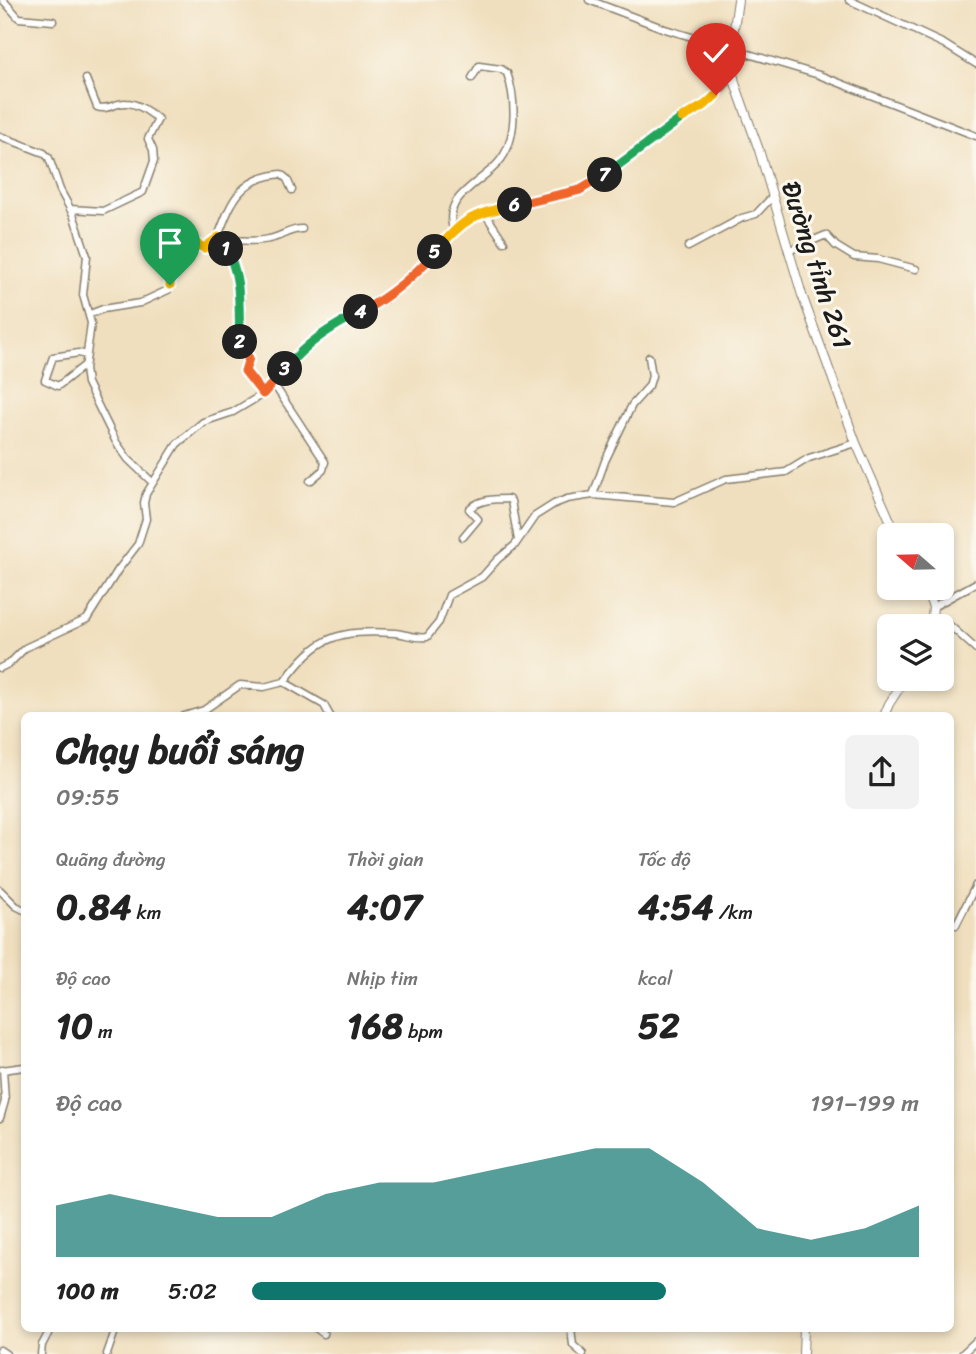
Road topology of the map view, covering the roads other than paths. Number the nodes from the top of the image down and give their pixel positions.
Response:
1 (3, 0) edge
2 (589, 0) edge
3 (738, 0) edge
4 (849, 0) edge
5 (52, 20) dead end
6 (731, 48) junction
7 (976, 64) edge
8 (733, 75) junction
9 (472, 78) dead end
10 (86, 79) dead end
11 (0, 136) edge
12 (976, 136) edge
13 (292, 190) dead end
14 (772, 197) junction
15 (71, 209) junction
16 (484, 212) junction
17 (302, 229) dead end
18 (454, 231) junction
19 (221, 240) junction
20 (504, 242) dead end
21 (688, 247) dead end
22 (788, 251) junction
23 (916, 269) dead end
24 (90, 314) junction
25 (86, 355) junction
26 (649, 356) dead end
27 (85, 365) junction
28 (273, 383) junction
29 (263, 394) junction
30 (856, 443) junction
31 (310, 481) dead end
32 (152, 482) junction
33 (593, 495) junction
34 (891, 523) edge
35 (464, 537) dead end
36 (518, 540) junction
37 (976, 583) edge
38 (929, 600) edge
39 (933, 611) junction
40 (933, 614) edge
41 (976, 649) edge
42 (0, 667) edge
43 (284, 682) junction
44 (897, 691) edge
45 (197, 712) edge
46 (328, 712) edge
47 (886, 712) edge
48 (976, 885) edge
49 (0, 890) edge
50 (21, 908) edge
51 (956, 925) dead end
52 (21, 1067) edge
53 (1, 1070) edge
54 (0, 1118) edge
55 (49, 1332) edge
56 (115, 1332) edge
57 (321, 1332) edge
58 (571, 1332) edge
59 (804, 1332) edge
60 (324, 1334) dead end
61 (976, 1342) edge
62 (0, 1350) edge
63 (6, 1354) edge
64 (41, 1354) edge
65 (107, 1354) edge
66 (583, 1354) edge
67 (803, 1354) edge
68 (962, 1354) edge

1 - 5 street
2 - 6 street
3 - 6 main road, Đường tỉnh 261
4 - 7 street
6 - 8 main road, Đường tỉnh 261
6 - 12 street
8 - 14 main road, Đường tỉnh 261
8 - 16 street
9 - 18 street
10 - 15 street
11 - 15 street
13 - 19 street
14 - 21 street
14 - 22 main road, Đường tỉnh 261
15 - 24 street
16 - 18 street
16 - 20 street
17 - 19 street
18 - 28 street
19 - 24 street
19 - 29 street
22 - 23 street
22 - 30 main road, Đường tỉnh 261
24 - 25 street
25 - 27 street
25 - 27 street
26 - 33 street
27 - 32 street
28 - 29 street
28 - 31 street
29 - 32 street
30 - 33 street
30 - 34 main road, Đường tỉnh 261
32 - 42 street
33 - 36 street
35 - 36 street
36 - 43 street
37 - 39 street
38 - 39 main road
39 - 40 main road
39 - 41 street
43 - 45 street
43 - 46 street
44 - 47 main road
48 - 51 street
49 - 50 street
52 - 53 street
53 - 54 street
55 - 64 street
56 - 65 street
57 - 60 street
58 - 66 street
59 - 67 main road
61 - 68 street
62 - 63 street

